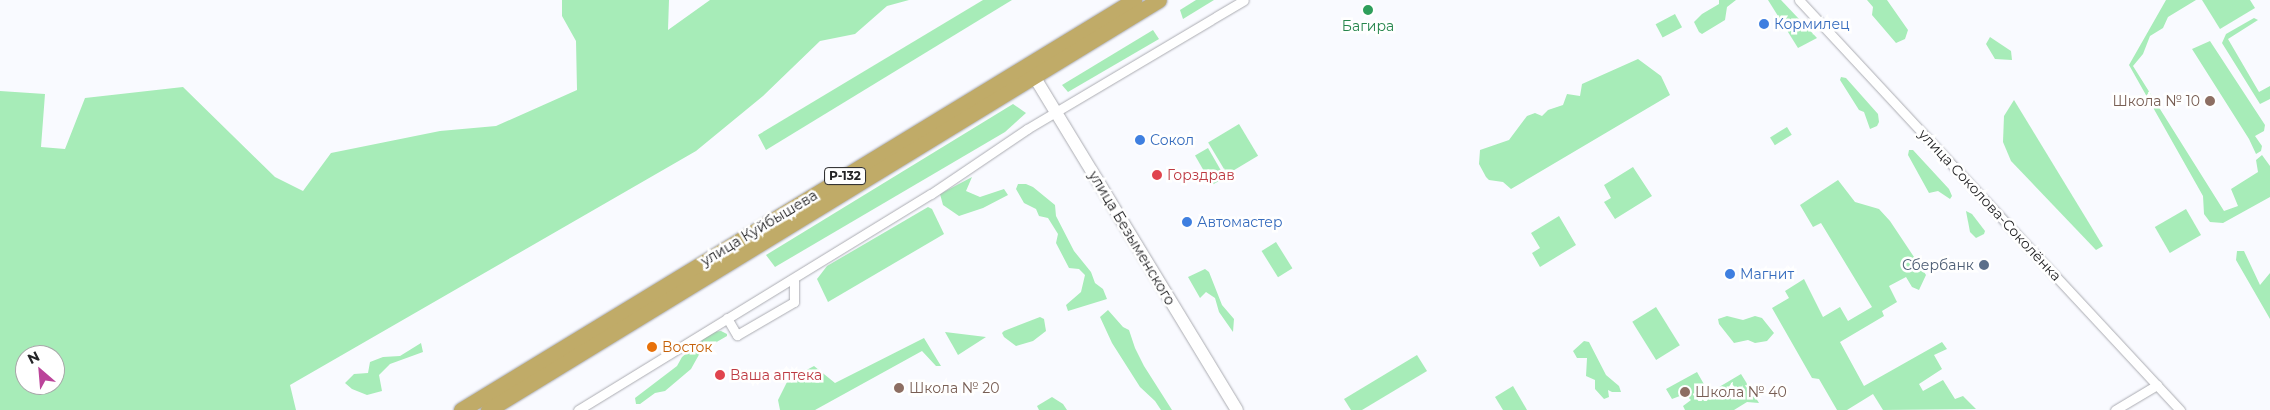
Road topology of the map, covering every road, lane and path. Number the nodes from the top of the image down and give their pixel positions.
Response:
1 (1134, 0) edge
2 (1159, 0) edge
3 (1244, 0) edge
4 (1799, 0) edge
5 (1031, 70) junction
6 (1056, 112) junction
7 (794, 279) junction
8 (727, 318) junction
9 (2157, 385) junction
10 (461, 410) edge
11 (488, 410) edge
12 (578, 410) edge
13 (1236, 410) edge
14 (2115, 410) edge
15 (2180, 410) edge

1 - 5 highway, улица Куйбышева / Р-132
2 - 5 highway, улица Куйбышева / Р-132
3 - 6 street
4 - 9 street, улица Соколова-Соколёнка
5 - 6 main road, улица Безыменского
5 - 10 highway, улица Куйбышева / Р-132
5 - 11 highway, улица Куйбышева / Р-132
6 - 7 street
6 - 13 main road, улица Безыменского
7 - 8 street
7 - 8 street
8 - 12 street
9 - 14 street
9 - 15 street, улица Соколова-Соколёнка

